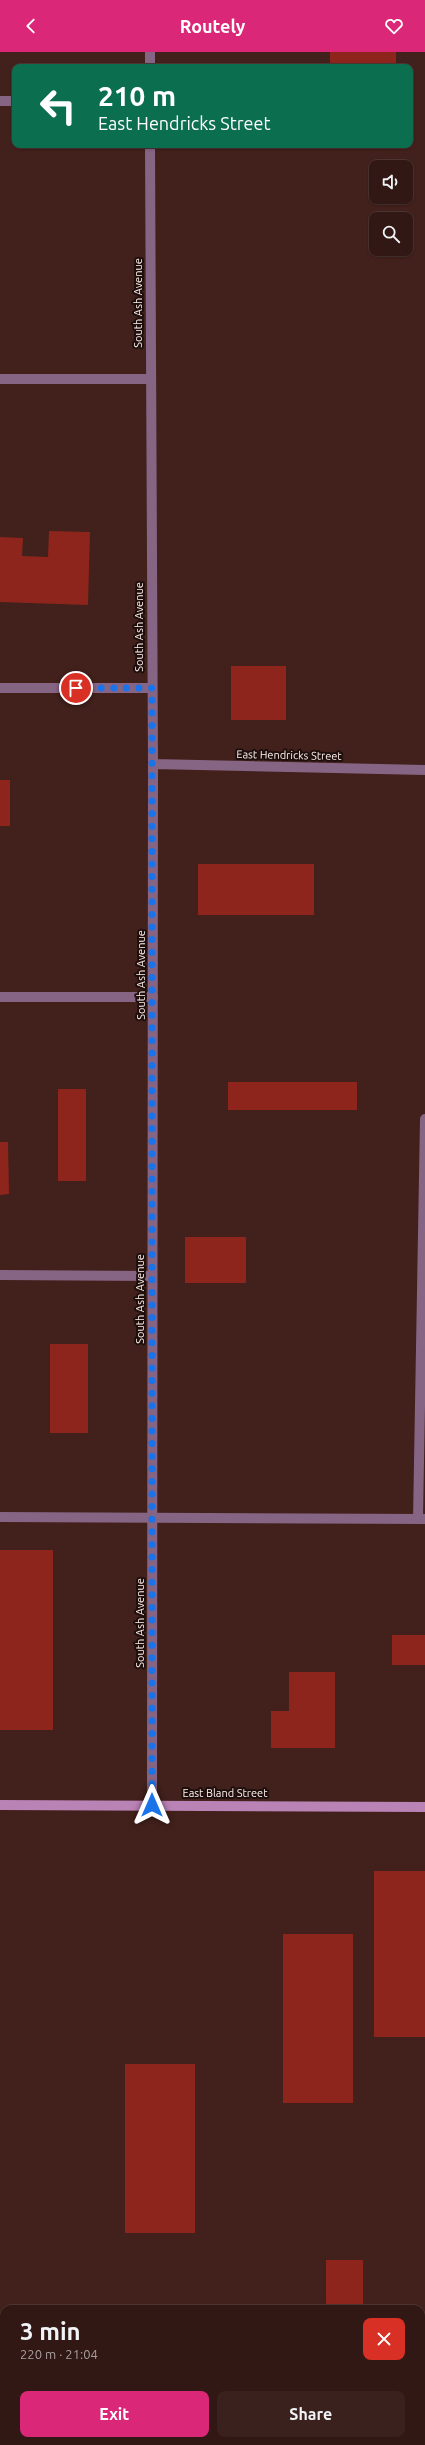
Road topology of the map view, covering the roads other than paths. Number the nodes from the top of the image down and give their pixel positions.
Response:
1 (150, 52) edge
2 (150, 64) edge
3 (0, 101) edge
4 (12, 101) edge
5 (150, 148) edge
6 (0, 379) edge
7 (151, 379) junction
8 (0, 688) edge
9 (152, 688) junction
10 (153, 764) junction
11 (425, 770) edge
12 (0, 997) edge
13 (153, 997) junction
14 (425, 1119) edge
15 (0, 1276) edge
16 (152, 1276) junction
17 (0, 1517) edge
18 (152, 1517) junction
19 (421, 1519) edge
20 (0, 1805) edge
21 (152, 1805) junction
22 (425, 1807) edge

1 - 2 street
3 - 4 street
5 - 7 street, South Ash Avenue
6 - 7 street
7 - 9 street, South Ash Avenue
8 - 9 street
9 - 10 street, South Ash Avenue
10 - 11 street, East Hendricks Street
10 - 13 street, South Ash Avenue
12 - 13 street
13 - 16 street, South Ash Avenue
14 - 19 street
15 - 16 street
16 - 18 street, South Ash Avenue
17 - 18 street
18 - 19 street
18 - 21 street, South Ash Avenue
20 - 21 street, East Bland Street
21 - 22 street, East Bland Street

